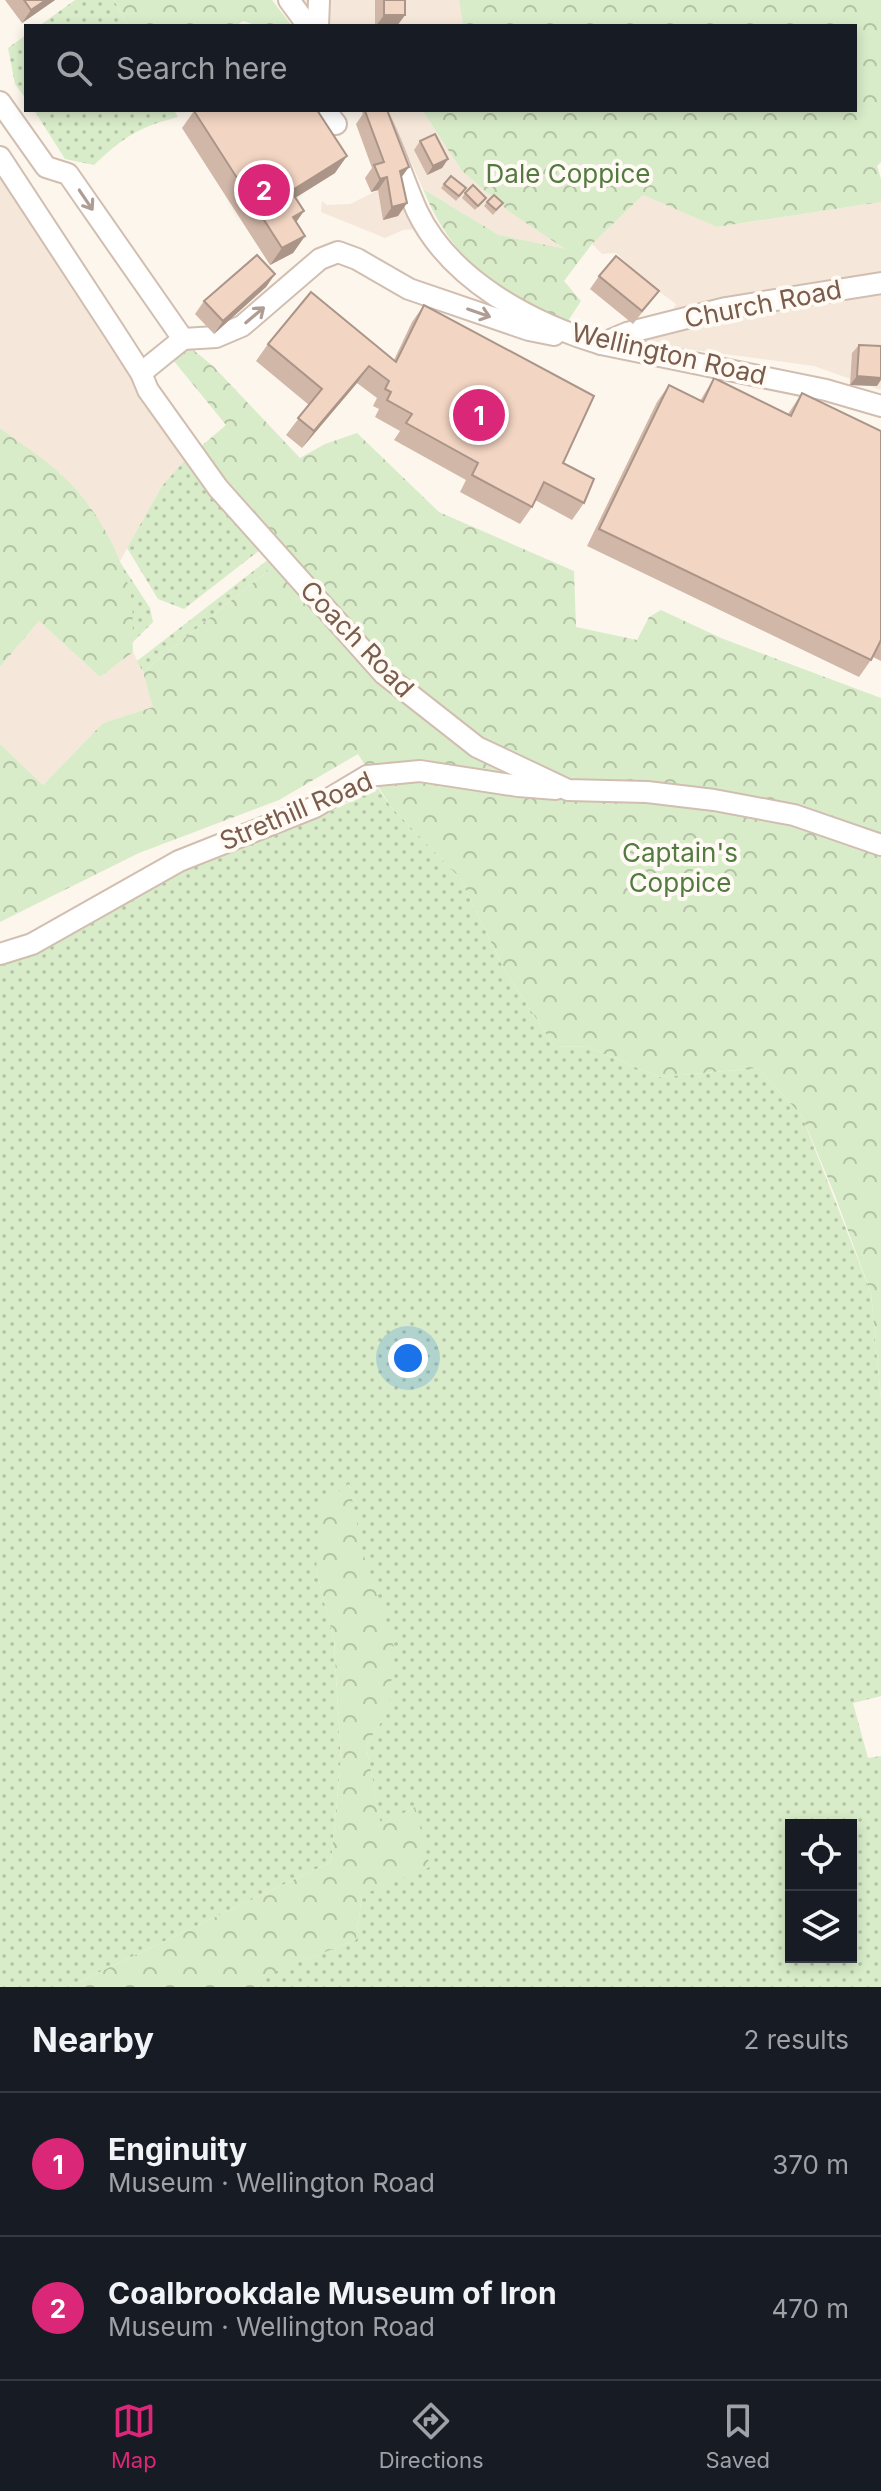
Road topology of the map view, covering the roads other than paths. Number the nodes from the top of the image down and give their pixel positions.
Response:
1 (289, 0) edge
2 (319, 0) edge
3 (307, 24) edge
4 (318, 24) edge
5 (0, 102) edge
6 (375, 112) edge
7 (0, 157) edge
8 (881, 283) edge
9 (578, 337) junction
10 (183, 339) junction
11 (601, 344) junction
12 (141, 373) junction
13 (881, 406) edge
14 (568, 790) junction
15 (881, 845) edge
16 (0, 954) edge

1 - 3 street
2 - 4 street
5 -> 10 street
6 - 9 street, Wellington Road
7 - 12 street, Coach Road
8 - 11 street, Church Road
10 -> 9 street
9 - 11 street, Wellington Road
10 - 12 street
11 - 13 street, Wellington Road
12 - 14 street, Coach Road
14 - 15 street, Coach Road
14 - 16 street, Strethill Road

